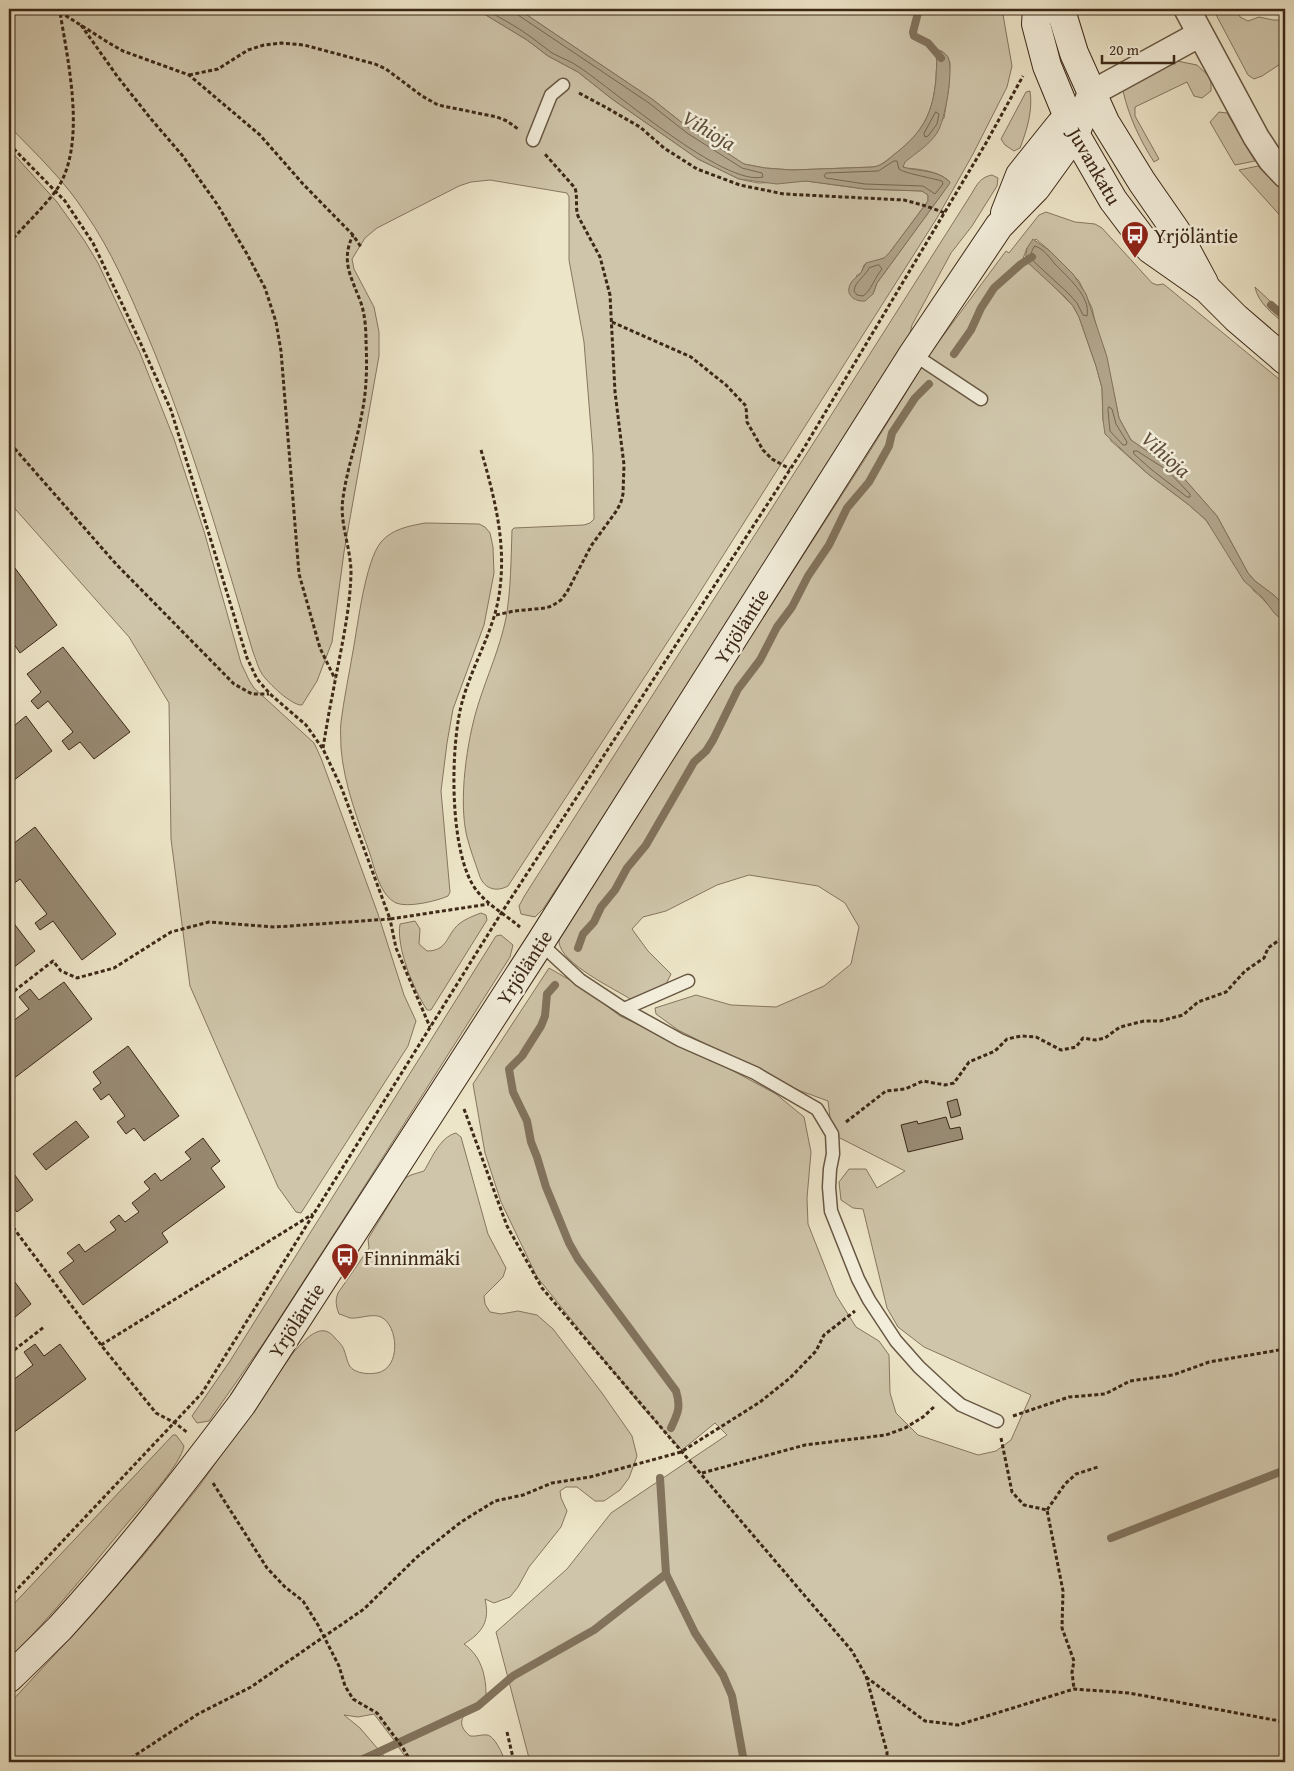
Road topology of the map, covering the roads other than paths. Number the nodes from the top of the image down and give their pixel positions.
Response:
1 (1037, 9) edge
2 (1057, 9) edge
3 (1187, 9) edge
4 (1200, 34) junction
5 (563, 85) road end
6 (1092, 93) junction
7 (1071, 125) junction
8 (533, 140) road end
9 (1285, 175) edge
10 (1207, 289) junction
11 (913, 354) junction
12 (1285, 360) edge
13 (981, 399) dead end
14 (540, 943) junction
15 (688, 981) dead end
16 (624, 1009) junction
17 (997, 1421) road end
18 (9, 1678) edge

1 - 7 main road, Juvankatu
2 - 6 main road, Juvankatu
3 - 4 street
4 - 6 street
4 - 9 street
5 - 8 lane
6 - 7 main road, Yrjöläntie
6 - 10 main road, Juvankatu
7 - 10 main road, Juvankatu
7 - 11 main road, Yrjöläntie
10 - 12 main road, Juvankatu
11 - 13 lane
11 - 14 main road, Yrjöläntie
14 - 16 lane
14 - 18 main road, Yrjöläntie
15 - 16 lane
16 - 17 lane

